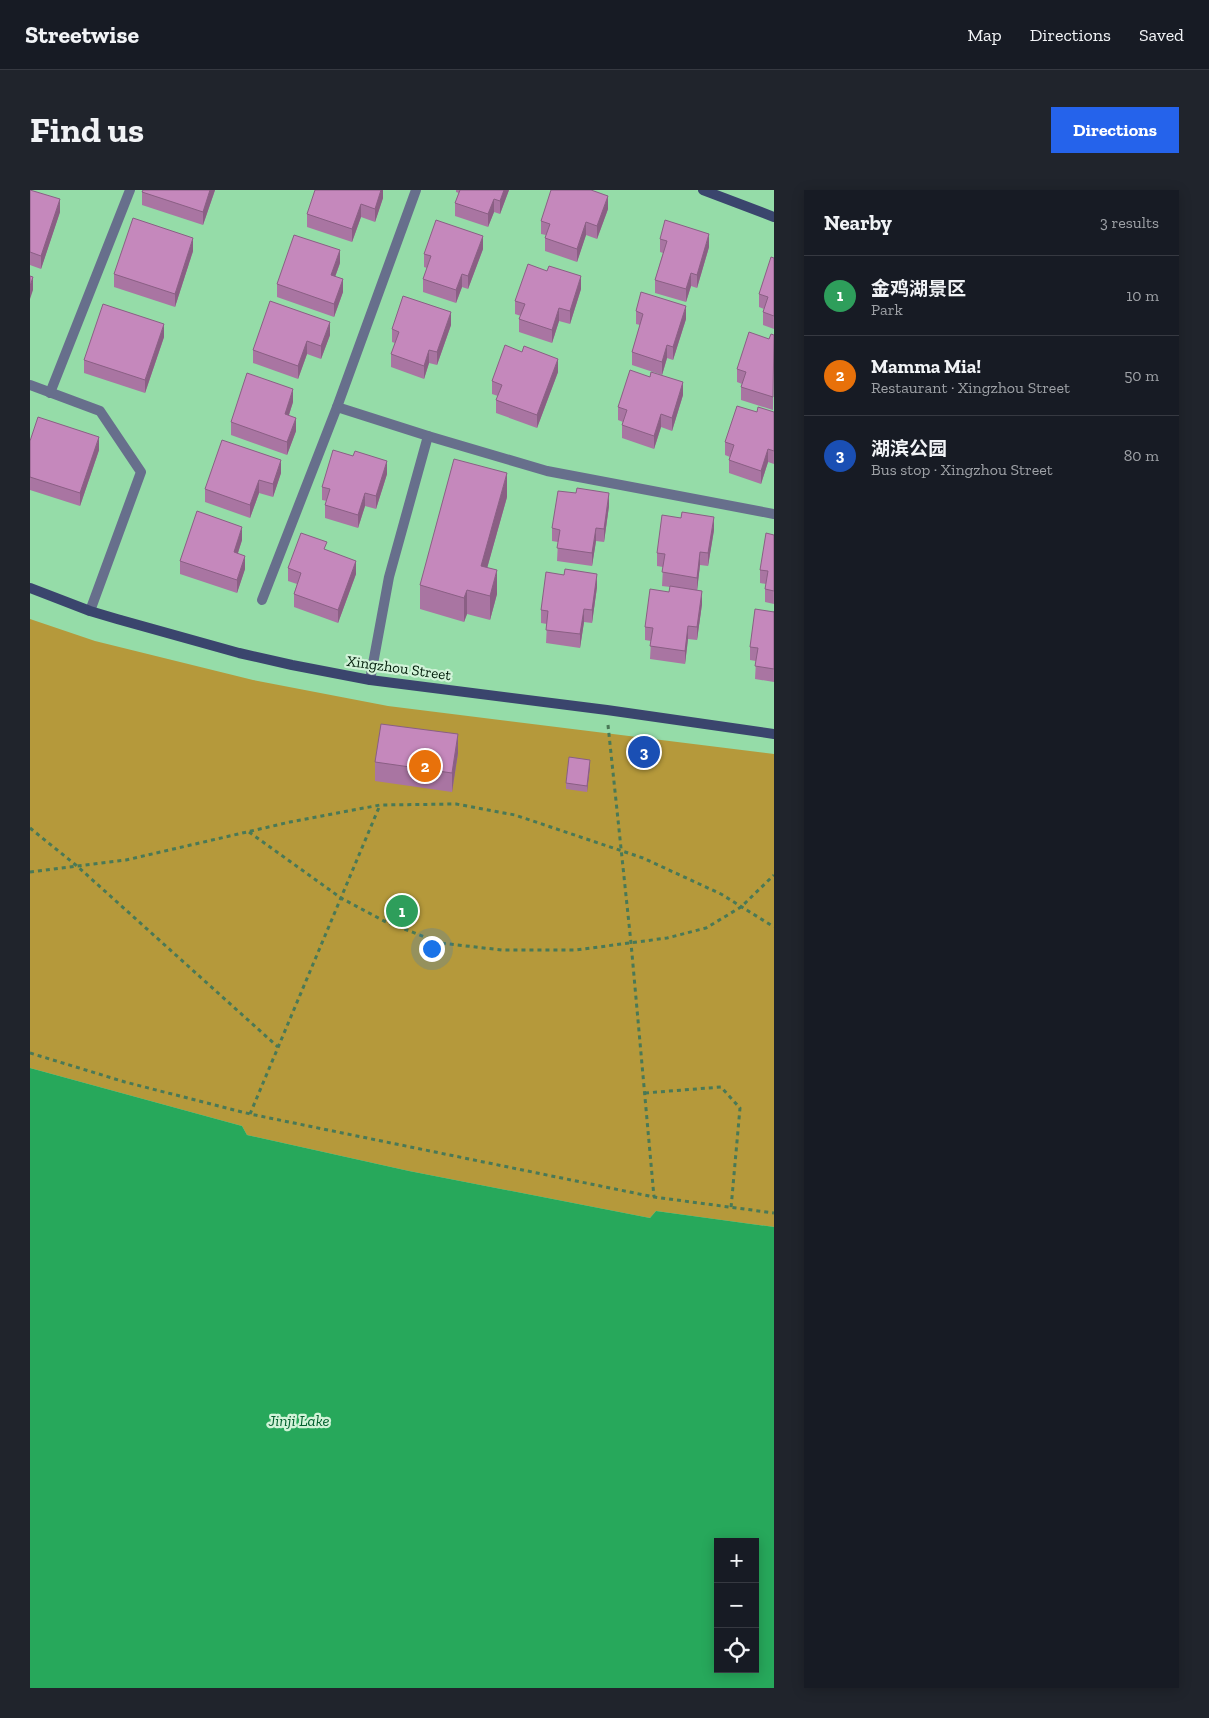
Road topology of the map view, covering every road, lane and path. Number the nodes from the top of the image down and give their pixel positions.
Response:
1 (130, 190) edge
2 (416, 190) edge
3 (703, 190) edge
4 (774, 217) edge
5 (30, 385) edge
6 (50, 393) junction
7 (337, 407) junction
8 (428, 436) junction
9 (774, 514) edge
10 (30, 588) edge
11 (262, 600) dead end
12 (90, 611) junction
13 (370, 680) junction
14 (607, 710) junction
15 (774, 734) edge
16 (380, 804) junction
17 (30, 828) edge
18 (248, 832) junction
19 (621, 850) junction
20 (77, 866) junction
21 (30, 872) edge
22 (774, 876) edge
23 (341, 898) junction
24 (741, 907) junction
25 (774, 926) edge
26 (631, 943) junction
27 (278, 1047) junction
28 (30, 1053) edge
29 (645, 1093) junction
30 (250, 1114) junction
31 (654, 1197) junction
32 (731, 1208) junction
33 (774, 1214) edge

1 - 6 lane
2 - 7 lane
3 - 4 street
5 - 6 lane
6 - 12 lane
7 - 8 lane
7 - 11 lane
8 - 9 lane
8 - 13 lane
10 - 12 street, Xingzhou Street
12 - 13 street, Xingzhou Street
13 - 14 street, Xingzhou Street
14 - 15 street, Xingzhou Street
14 - 19 path
16 - 18 path
16 - 19 path
16 - 23 path
17 - 20 path
18 - 20 path
18 - 23 path
19 - 24 path
19 - 26 path
20 - 21 path
20 - 27 path
22 - 24 path
23 - 26 path
23 - 27 path
24 - 25 path
24 - 26 path
26 - 29 path
27 - 30 path
28 - 30 path
29 - 31 path
29 - 32 path
30 - 31 path
31 - 32 path
32 - 33 path

